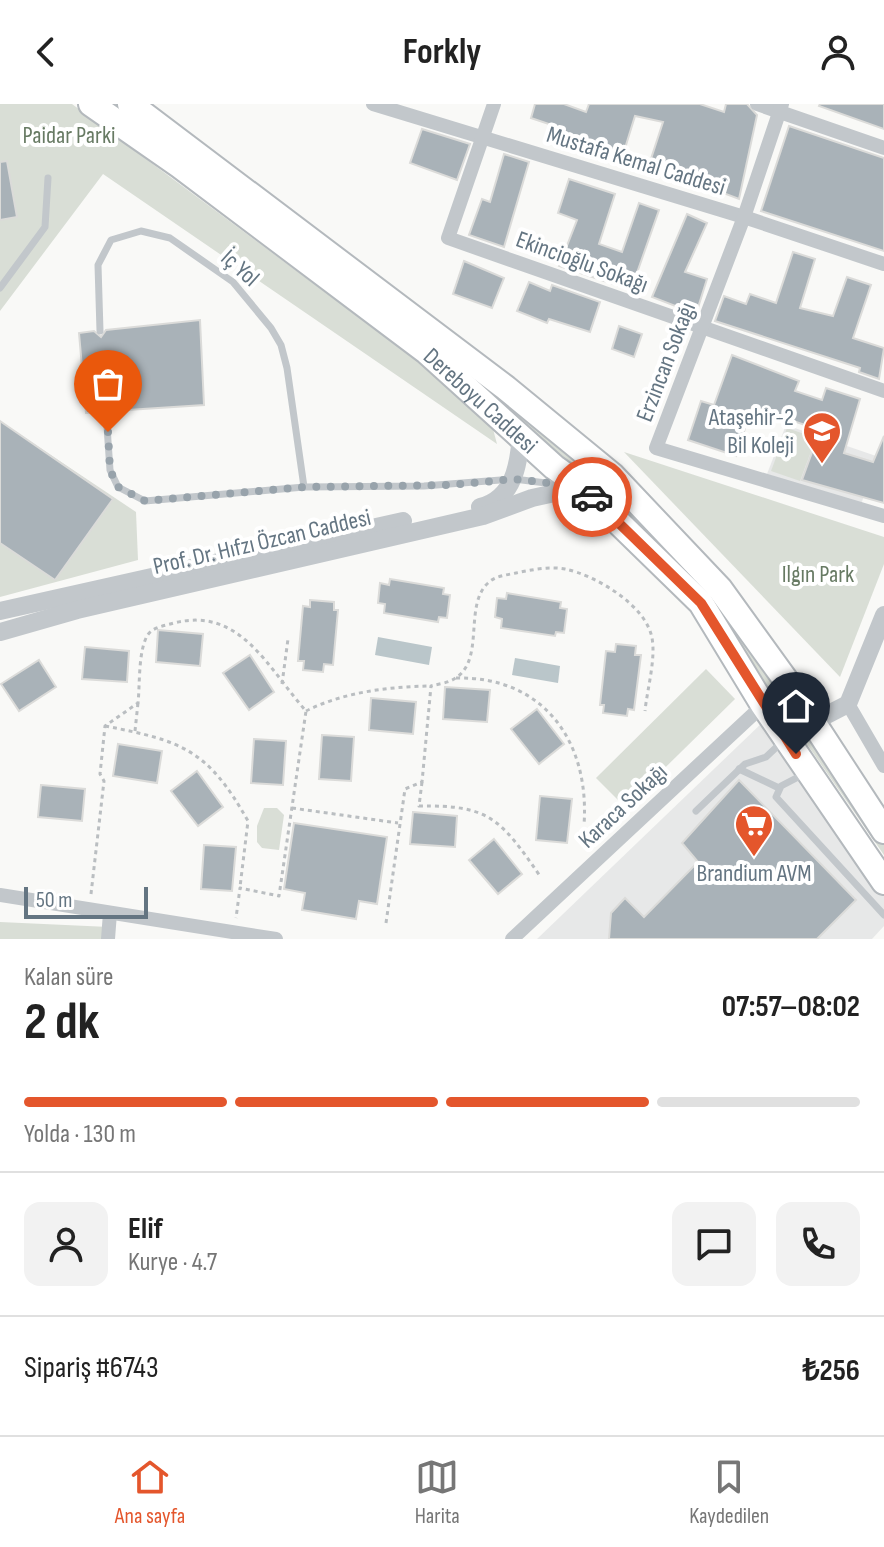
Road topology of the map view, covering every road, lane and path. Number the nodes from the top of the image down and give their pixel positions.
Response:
1 (91, 104) edge
2 (130, 104) edge
3 (373, 104) edge
4 (494, 104) edge
5 (757, 104) edge
6 (780, 108) edge
7 (483, 138) junction
8 (884, 148) edge
9 (48, 178) dead end
10 (744, 217) junction
11 (884, 264) edge
12 (0, 288) edge
13 (703, 329) junction
14 (100, 331) dead end
15 (884, 391) edge
16 (106, 412) dead end
17 (521, 434) junction
18 (514, 479) junction
19 (304, 487) junction
20 (582, 487) junction
21 (884, 516) edge
22 (0, 611) edge
23 (884, 615) edge
24 (0, 632) edge
25 (288, 639) dead end
26 (877, 650) edge
27 (456, 678) junction
28 (282, 684) junction
29 (431, 686) junction
30 (138, 703) junction
31 (848, 704) junction
32 (763, 705) junction
33 (306, 711) junction
34 (645, 711) dead end
35 (813, 722) junction
36 (105, 726) junction
37 (135, 732) junction
38 (785, 738) junction
39 (884, 766) edge
40 (739, 769) junction
41 (808, 772) junction
42 (422, 782) junction
43 (779, 788) junction
44 (292, 808) junction
45 (696, 811) dead end
46 (398, 823) junction
47 (584, 825) dead end
48 (884, 831) edge
49 (540, 876) dead end
50 (884, 882) edge
51 (240, 888) junction
52 (0, 895) edge
53 (89, 910) junction
54 (110, 913) junction
55 (884, 915) edge
56 (386, 923) dead end
57 (234, 933) junction
58 (108, 939) edge
59 (276, 939) edge
60 (512, 939) edge

1 - 17 main road, Dereboyu Caddesi
2 - 35 main road, Dereboyu Caddesi
3 - 7 street, Mustafa Kemal Caddesi
4 - 7 street
5 - 6 street
6 - 8 street
6 - 10 street, Erzincan Sokağı
7 - 10 street, Mustafa Kemal Caddesi
7 - 13 street, Ekincioğlu Sokağı
9 - 12 lane
10 - 11 street, Mustafa Kemal Caddesi
10 - 13 street, Erzincan Sokağı
13 - 15 street, Ekincioğlu Sokağı
13 - 21 street, Erzincan Sokağı
14 - 19 lane, İç Yol
16 - 19 lane
17 - 18 street
17 - 20 main road, Dereboyu Caddesi
18 - 19 lane
18 - 20 lane
18 - 22 street, Prof. Dr. Hıfzı Özcan Caddesi
20 - 24 street, Prof. Dr. Hıfzı Özcan Caddesi
20 - 32 main road, Dereboyu Caddesi
23 - 26 street
25 - 28 path
26 - 31 street
27 - 29 path
27 - 34 path
27 - 47 path
28 - 30 path
28 - 33 path
29 - 33 path
29 - 42 path
30 - 36 path
30 - 37 path
31 - 35 street
31 - 39 street
32 - 38 main road, Dereboyu Caddesi
32 - 60 street, Karaca Sokağı
33 - 44 path
35 - 48 main road, Dereboyu Caddesi
36 - 37 path
36 - 53 path
37 - 51 path
38 - 40 lane
38 - 41 main road, Dereboyu Caddesi
40 - 43 lane
40 - 45 lane
41 - 43 lane
41 - 50 main road, Dereboyu Caddesi
42 - 46 path
42 - 49 path
43 - 55 lane
44 - 46 path
44 - 51 path
46 - 56 path
51 - 57 path
52 - 53 street
53 - 54 street
54 - 57 street
54 - 58 street
57 - 59 street

